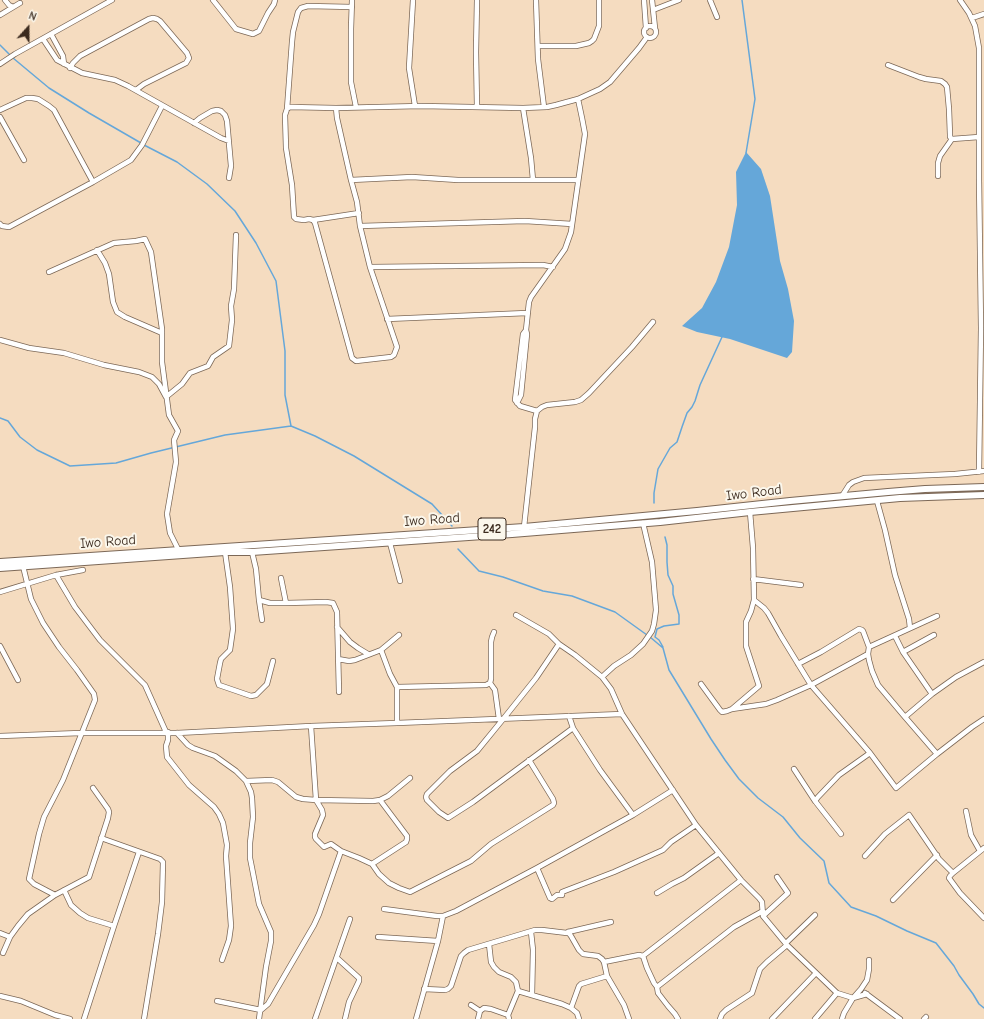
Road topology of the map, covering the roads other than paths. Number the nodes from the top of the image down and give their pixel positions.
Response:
1 (5, 0) edge
2 (112, 0) edge
3 (213, 0) edge
4 (275, 0) edge
5 (352, 0) edge
6 (413, 0) edge
7 (478, 0) edge
8 (536, 0) edge
9 (599, 0) edge
10 (644, 0) edge
11 (652, 0) edge
12 (679, 0) edge
13 (710, 0) edge
14 (960, 0) edge
15 (20, 3) dead end
16 (13, 7) junction
17 (352, 8) junction
18 (653, 10) junction
19 (984, 14) edge
20 (0, 15) edge
21 (717, 18) dead end
22 (972, 18) junction
23 (646, 28) junction
24 (655, 28) junction
25 (50, 34) junction
26 (647, 37) junction
27 (43, 38) junction
28 (56, 44) junction
29 (538, 46) junction
30 (49, 49) junction
31 (0, 64) edge
32 (64, 64) junction
33 (888, 65) dead end
34 (70, 68) junction
35 (136, 90) junction
36 (982, 92) edge
37 (578, 99) junction
38 (162, 106) junction
39 (415, 106) junction
40 (356, 107) junction
41 (477, 107) junction
42 (544, 107) junction
43 (336, 108) junction
44 (523, 108) junction
45 (287, 109) junction
46 (0, 110) edge
47 (0, 116) edge
48 (194, 123) junction
49 (979, 137) junction
50 (952, 139) junction
51 (229, 141) junction
52 (24, 160) dead end
53 (938, 176) dead end
54 (230, 178) dead end
55 (351, 180) junction
56 (533, 180) junction
57 (578, 180) junction
58 (93, 182) junction
59 (982, 212) edge
60 (359, 213) junction
61 (313, 220) junction
62 (0, 224) edge
63 (572, 224) junction
64 (360, 226) junction
65 (236, 235) dead end
66 (97, 250) junction
67 (370, 267) junction
68 (553, 267) junction
69 (49, 272) dead end
70 (528, 313) junction
71 (387, 319) junction
72 (653, 322) dead end
73 (983, 327) edge
74 (162, 333) junction
75 (0, 340) edge
76 (166, 397) junction
77 (537, 411) junction
78 (982, 472) edge
79 (984, 487) edge
80 (984, 494) edge
81 (842, 496) junction
82 (790, 501) junction
83 (877, 501) junction
84 (791, 508) junction
85 (750, 512) junction
86 (643, 523) junction
87 (524, 527) junction
88 (288, 542) junction
89 (390, 543) junction
90 (178, 549) junction
91 (289, 549) junction
92 (225, 552) junction
93 (252, 552) junction
94 (0, 562) edge
95 (23, 566) junction
96 (0, 568) edge
97 (83, 570) dead end
98 (56, 575) junction
99 (281, 578) dead end
100 (753, 579) junction
101 (400, 581) dead end
102 (26, 584) junction
103 (801, 585) dead end
104 (0, 592) edge
105 (259, 600) junction
106 (754, 600) junction
107 (286, 603) junction
108 (516, 615) dead end
109 (937, 616) dead end
110 (262, 620) dead end
111 (338, 627) junction
112 (910, 628) junction
113 (494, 632) dead end
114 (399, 635) dead end
115 (895, 636) junction
116 (934, 636) dead end
117 (559, 644) junction
118 (0, 646) edge
119 (869, 647) junction
120 (380, 650) junction
121 (903, 652) junction
122 (368, 654) junction
123 (868, 654) junction
124 (338, 659) junction
125 (273, 661) dead end
126 (984, 662) edge
127 (798, 664) junction
128 (602, 677) junction
129 (18, 680) dead end
130 (490, 683) junction
131 (701, 684) dead end
132 (811, 685) junction
133 (397, 687) junction
134 (338, 692) dead end
135 (932, 694) junction
136 (745, 699) junction
137 (751, 706) junction
138 (732, 709) junction
139 (622, 714) junction
140 (569, 716) junction
141 (904, 717) junction
142 (502, 719) junction
143 (984, 720) edge
144 (397, 723) junction
145 (311, 726) junction
146 (573, 728) junction
147 (167, 732) junction
148 (81, 733) junction
149 (177, 733) junction
150 (0, 736) edge
151 (870, 753) junction
152 (937, 754) junction
153 (529, 760) junction
154 (794, 769) dead end
155 (410, 778) dead end
156 (246, 781) junction
157 (93, 788) dead end
158 (673, 790) junction
159 (316, 800) junction
160 (380, 800) junction
161 (815, 802) junction
162 (966, 811) dead end
163 (632, 815) junction
164 (696, 825) junction
165 (842, 834) dead end
166 (101, 838) junction
167 (982, 849) edge
168 (342, 851) junction
169 (140, 852) junction
170 (719, 853) junction
171 (937, 855) junction
172 (865, 856) dead end
173 (372, 864) junction
174 (537, 868) junction
175 (953, 873) junction
176 (777, 877) dead end
177 (741, 880) junction
178 (64, 890) junction
179 (656, 893) dead end
180 (55, 895) junction
181 (893, 900) dead end
182 (384, 909) dead end
183 (763, 914) junction
184 (815, 915) dead end
185 (443, 916) junction
186 (984, 918) edge
187 (350, 920) dead end
188 (611, 922) dead end
189 (114, 926) junction
190 (531, 932) junction
191 (568, 932) junction
192 (0, 933) edge
193 (10, 937) junction
194 (378, 937) dead end
195 (438, 942) junction
196 (489, 944) junction
197 (786, 944) junction
198 (3, 953) dead end
199 (643, 956) junction
200 (337, 958) junction
201 (222, 960) dead end
202 (868, 960) dead end
203 (604, 962) junction
204 (816, 973) junction
205 (607, 976) junction
206 (658, 987) junction
207 (424, 989) junction
208 (861, 989) junction
209 (518, 991) junction
210 (837, 993) junction
211 (867, 994) junction
212 (532, 995) junction
213 (0, 996) edge
214 (853, 998) junction
215 (217, 1001) dead end
216 (471, 1005) dead end
217 (571, 1008) junction
218 (261, 1010) junction
219 (480, 1011) junction
220 (55, 1017) edge
221 (509, 1017) edge
222 (70, 1019) edge
223 (84, 1019) edge
224 (144, 1019) edge
225 (259, 1019) edge
226 (315, 1019) edge
227 (345, 1019) edge
228 (416, 1019) edge
229 (478, 1019) edge
230 (579, 1019) edge
231 (629, 1019) edge
232 (678, 1019) edge
233 (720, 1019) edge
234 (772, 1019) edge
235 (815, 1019) edge
236 (842, 1019) edge
237 (900, 1019) edge

1 - 16 street
2 - 25 street
3 - 4 street
5 - 17 street
6 - 39 street
7 - 41 street
8 - 29 street
9 - 29 street
10 - 23 street
11 - 18 street
12 - 18 street
13 - 21 street
14 - 22 street
15 - 16 street
16 - 20 street
17 - 40 street
17 - 45 street
18 - 24 street
19 - 22 street
22 - 36 street
23 - 24 street
23 - 26 street
24 - 26 street
25 - 27 street
25 - 28 street
26 - 37 street
27 - 30 street
27 - 31 street
28 - 30 street
28 - 32 street
29 - 42 street
30 - 32 street
32 - 34 street
33 - 50 street
34 - 35 street
34 - 35 street
35 - 38 street
36 - 49 street
37 - 42 street
37 - 57 street
38 - 48 street
38 - 58 street
39 - 40 street
39 - 41 street
40 - 43 street
41 - 44 street
42 - 44 street
43 - 45 street
43 - 55 street
44 - 56 street
45 - 61 street
46 - 58 street
47 - 52 street
48 - 51 street
48 - 51 street
49 - 50 street
49 - 59 street
50 - 53 street
51 - 54 street
55 - 56 street
55 - 60 street
56 - 57 street
57 - 63 street
58 - 62 street
59 - 73 street
60 - 61 street
60 - 64 street
61 - 71 street
63 - 64 street
63 - 68 street
64 - 67 street
65 - 76 street
66 - 69 street
66 - 74 street
66 - 74 street
67 - 68 street
67 - 71 street
68 - 70 street
70 - 71 street
70 - 77 street
72 - 77 street
73 - 78 street
74 - 76 street
75 - 76 street
76 - 90 street
77 - 87 street
78 - 81 street
79 - 81 main road, Iwo Road / 242
80 - 83 main road, Iwo Road
81 - 82 main road, Iwo Road / 242
82 - 84 main road
82 - 87 main road, Iwo Road / 242
83 - 84 main road, Iwo Road
83 - 112 street
84 - 85 main road, Iwo Road
85 - 86 main road, Iwo Road
85 - 100 street
86 - 89 main road, Iwo Road
86 - 128 street
87 - 88 main road, Iwo Road / 242
88 - 90 main road, Iwo Road / 242
88 - 91 main road
89 - 91 main road, Iwo Road
89 - 101 street
90 - 94 main road, Iwo Road / 242
91 - 93 main road, Iwo Road
92 - 93 main road, Iwo Road
92 - 95 main road, Iwo Road
92 - 125 street
93 - 105 street
95 - 96 main road, Iwo Road
95 - 102 street
97 - 98 street
98 - 102 street
98 - 147 street
99 - 107 street
100 - 103 street
100 - 106 street
102 - 104 street
102 - 148 street
105 - 107 street
105 - 110 street
106 - 127 street
106 - 136 street
107 - 111 street
108 - 117 street
109 - 112 street
111 - 122 street
111 - 124 street
112 - 115 street
113 - 130 street
114 - 120 street
115 - 119 street
115 - 121 street
116 - 121 street
117 - 128 street
117 - 142 street
118 - 129 street
119 - 123 street
119 - 127 street
120 - 122 street
120 - 133 street
121 - 135 street
122 - 124 street
123 - 132 street
123 - 141 street
124 - 134 street
126 - 135 street
127 - 132 street
128 - 139 street
130 - 133 street
130 - 142 street
131 - 138 street
132 - 137 street
132 - 151 street
133 - 144 street
135 - 141 street
136 - 137 street
136 - 138 street
137 - 138 street
139 - 140 street
139 - 158 street
140 - 142 street
140 - 146 street
141 - 152 street
142 - 144 street
142 - 153 street
143 - 152 street
144 - 145 street
145 - 149 street
145 - 159 street
146 - 153 street
146 - 163 street
147 - 148 street
147 - 149 street
147 - 201 street
148 - 150 street
148 - 180 street
149 - 156 street
151 - 152 street
151 - 161 street
153 - 173 street
154 - 161 street
155 - 160 street
156 - 159 street
156 - 218 street
157 - 166 street
158 - 163 street
158 - 164 street
159 - 160 street
159 - 168 street
160 - 173 street
161 - 165 street
162 - 167 street
163 - 174 street
164 - 170 street
164 - 174 street
166 - 169 street
166 - 178 street
167 - 175 street
168 - 173 street
168 - 218 street
169 - 189 street
169 - 224 street
170 - 177 street
170 - 179 street
171 - 172 street
171 - 175 street
171 - 181 street
174 - 185 street
175 - 186 street
176 - 183 street
177 - 183 street
177 - 199 street
178 - 180 street
178 - 189 street
180 - 193 street
182 - 185 street
183 - 197 street
183 - 206 street
184 - 197 street
185 - 195 street
187 - 200 street
188 - 191 street
189 - 223 street
190 - 191 street
190 - 196 street
190 - 212 street
191 - 203 street
192 - 193 street
193 - 198 street
194 - 195 street
195 - 207 street
196 - 207 street
196 - 209 street
197 - 204 street
197 - 233 street
199 - 203 street
199 - 206 street
200 - 226 street
200 - 227 street
202 - 208 street
203 - 205 street
204 - 210 street
204 - 234 street
205 - 217 street
205 - 231 street
206 - 232 street
207 - 228 street
208 - 211 street
208 - 214 street
209 - 212 street
209 - 221 street
210 - 214 street
210 - 235 street
211 - 214 street
211 - 237 street
212 - 217 street
213 - 220 street
214 - 236 street
215 - 218 street
216 - 219 street
217 - 230 street
218 - 225 street
219 - 221 street
219 - 229 street
220 - 222 street

